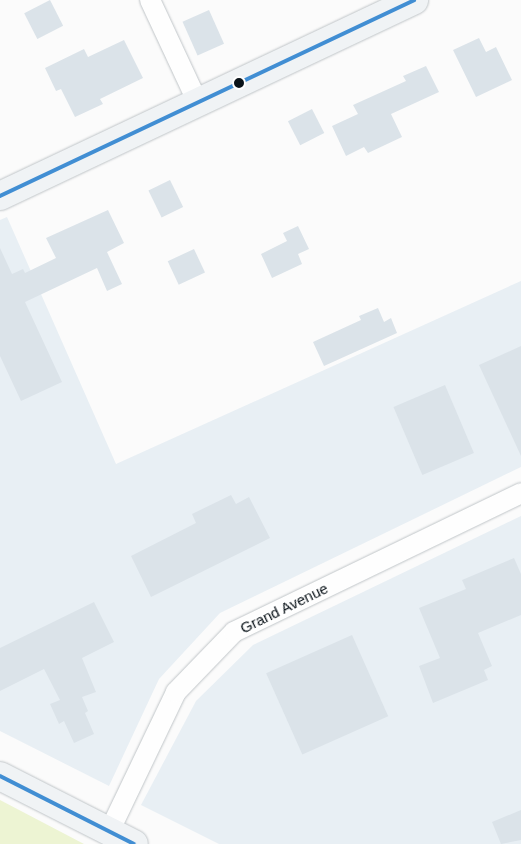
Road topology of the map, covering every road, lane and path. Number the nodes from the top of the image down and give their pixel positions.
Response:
1 (150, 0) edge
2 (414, 0) edge
3 (198, 103) junction
4 (0, 196) edge
5 (521, 493) edge
6 (0, 776) edge
7 (109, 832) junction
8 (134, 844) edge

1 - 3 street
2 - 3 main road
3 - 4 main road
5 - 7 street, Grand Avenue
6 - 7 main road
7 - 8 main road

